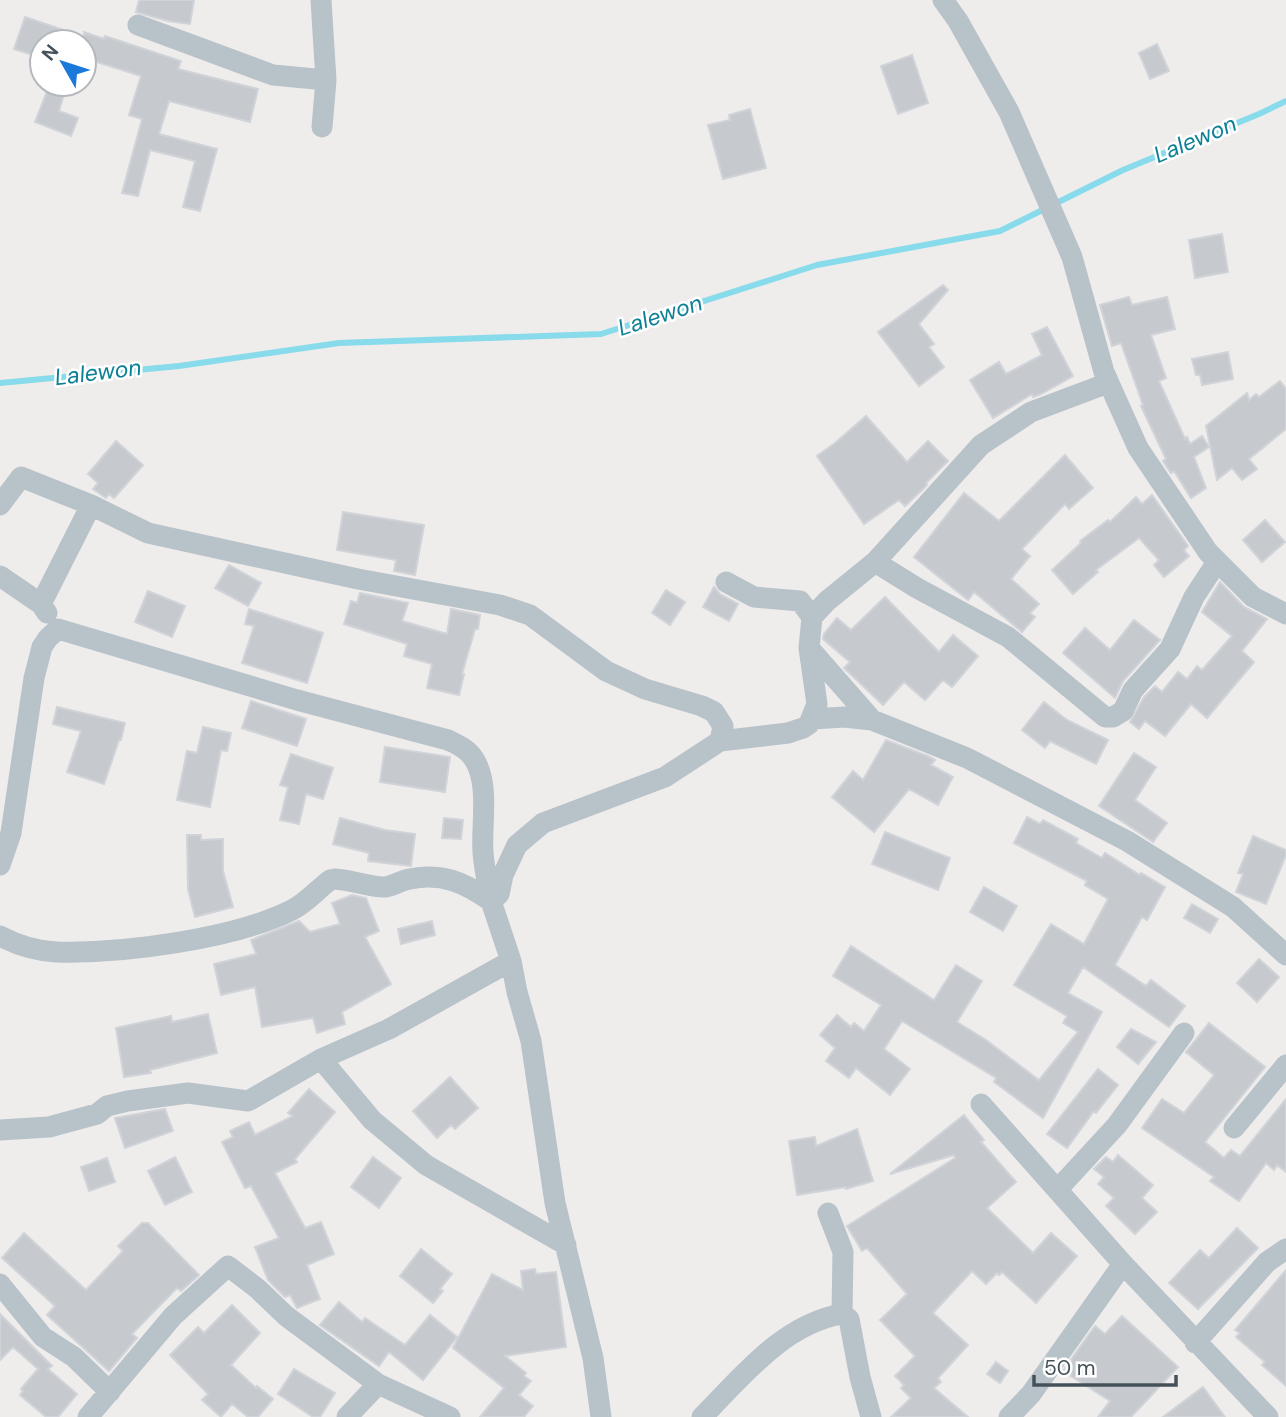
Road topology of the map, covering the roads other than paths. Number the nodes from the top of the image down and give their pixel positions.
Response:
1 (321, 0) edge
2 (943, 0) edge
3 (138, 25) dead end
4 (326, 80) junction
5 (321, 127) dead end
6 (1108, 383) junction
7 (0, 505) edge
8 (91, 505) junction
9 (875, 562) junction
10 (1217, 562) junction
11 (0, 576) edge
12 (726, 582) dead end
13 (41, 604) junction
14 (1286, 614) edge
15 (812, 617) junction
16 (58, 629) junction
17 (809, 648) junction
18 (812, 719) junction
19 (872, 720) junction
20 (720, 741) junction
21 (0, 865) edge
22 (491, 901) junction
23 (0, 936) edge
24 (1286, 955) edge
25 (511, 961) junction
26 (1184, 1033) dead end
27 (321, 1059) junction
28 (1286, 1065) edge
29 (981, 1104) dead end
30 (1234, 1128) dead end
31 (0, 1130) edge
32 (1057, 1190) junction
33 (828, 1213) dead end
34 (566, 1245) junction
35 (1286, 1249) edge
36 (1123, 1264) junction
37 (0, 1284) edge
38 (842, 1314) junction
39 (1195, 1343) junction
40 (378, 1384) junction
41 (110, 1392) junction
42 (88, 1417) edge
43 (347, 1417) edge
44 (450, 1417) edge
45 (601, 1417) edge
46 (702, 1417) edge
47 (871, 1417) edge
48 (1009, 1417) edge
49 (1268, 1417) edge

1 - 4 street
2 - 6 street
3 - 4 street
4 - 5 street
6 - 9 street
6 - 10 street
7 - 8 street
8 - 13 street
8 - 20 street
9 - 10 street
9 - 15 street
10 - 14 street
11 - 13 street
12 - 15 street
13 - 16 street
15 - 17 street
16 - 21 street
16 - 22 street
17 - 18 street
17 - 19 street
18 - 19 street
18 - 20 street
19 - 24 street
20 - 22 street
22 - 23 street
22 - 25 street
25 - 27 street
25 - 34 street
26 - 32 street
27 - 31 street
27 - 34 street
28 - 30 street
29 - 32 street
32 - 36 street
33 - 38 street
34 - 45 street
35 - 39 street
36 - 39 street
36 - 48 street
37 - 41 street
38 - 46 street
38 - 47 street
39 - 49 street
40 - 41 street
40 - 43 street
40 - 44 street
41 - 42 street

